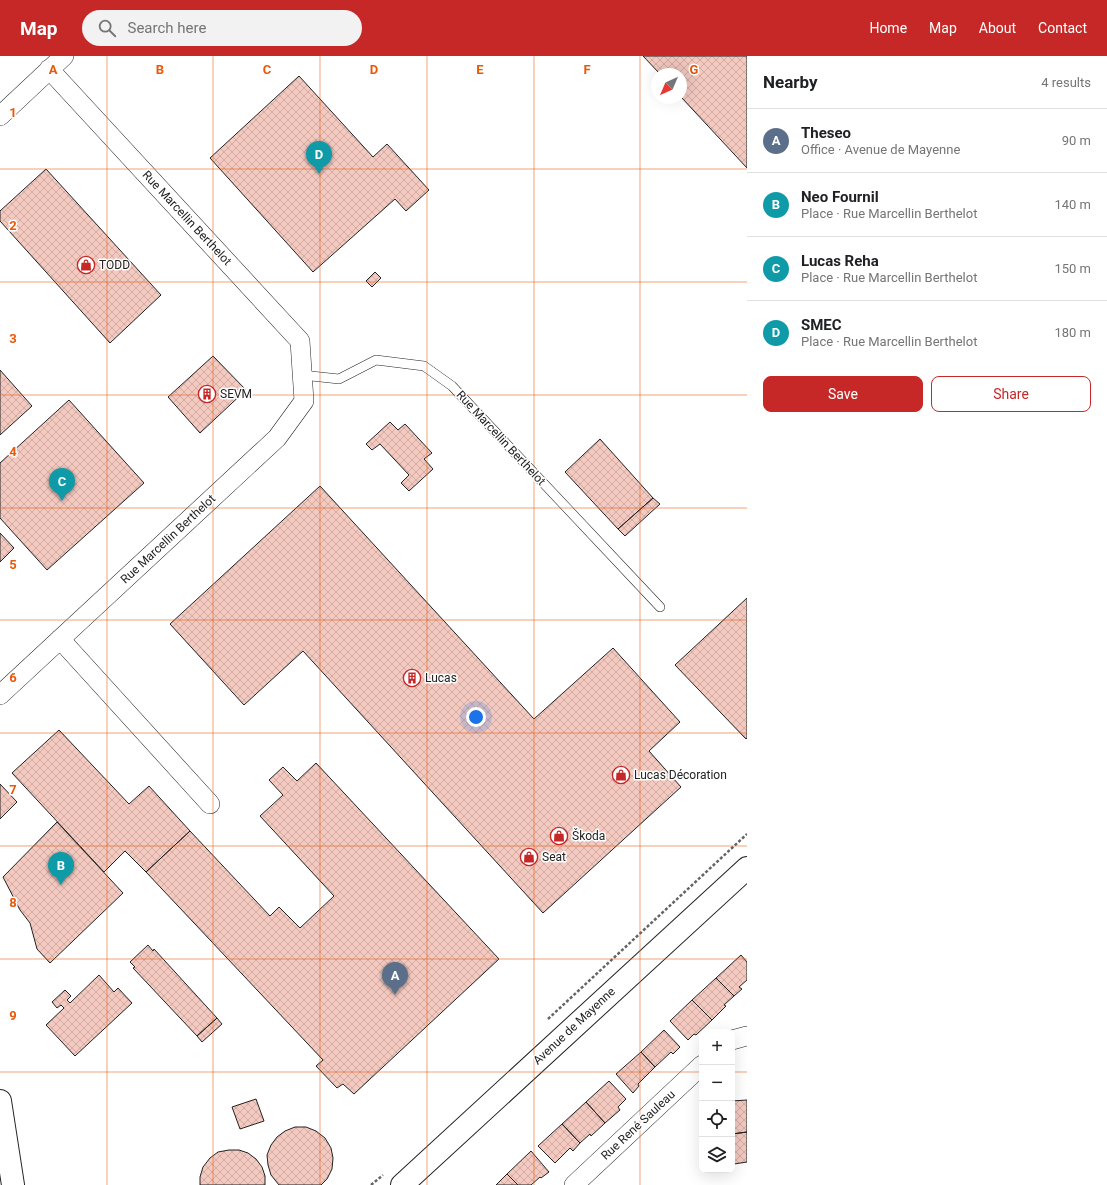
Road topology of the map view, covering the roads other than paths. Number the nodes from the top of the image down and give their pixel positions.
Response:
1 (64, 56) edge
2 (49, 69) junction
3 (0, 116) edge
4 (302, 375) junction
5 (660, 607) dead end
6 (60, 639) junction
7 (0, 695) edge
8 (210, 804) dead end
9 (747, 868) edge
10 (747, 1036) edge
11 (735, 1039) edge
12 (699, 1068) edge
13 (0, 1101) edge
14 (14, 1185) edge
15 (402, 1185) edge
16 (574, 1185) edge

1 - 2 street
2 - 3 street
2 - 4 street, Rue Marcellin Berthelot
4 - 5 lane, Rue Marcellin Berthelot
4 - 6 street, Rue Marcellin Berthelot
6 - 7 street, Rue Marcellin Berthelot
6 - 8 street
9 - 15 main road, Avenue de Mayenne
10 - 11 street
12 - 16 street, Rue René Sauleau
13 - 14 main road

